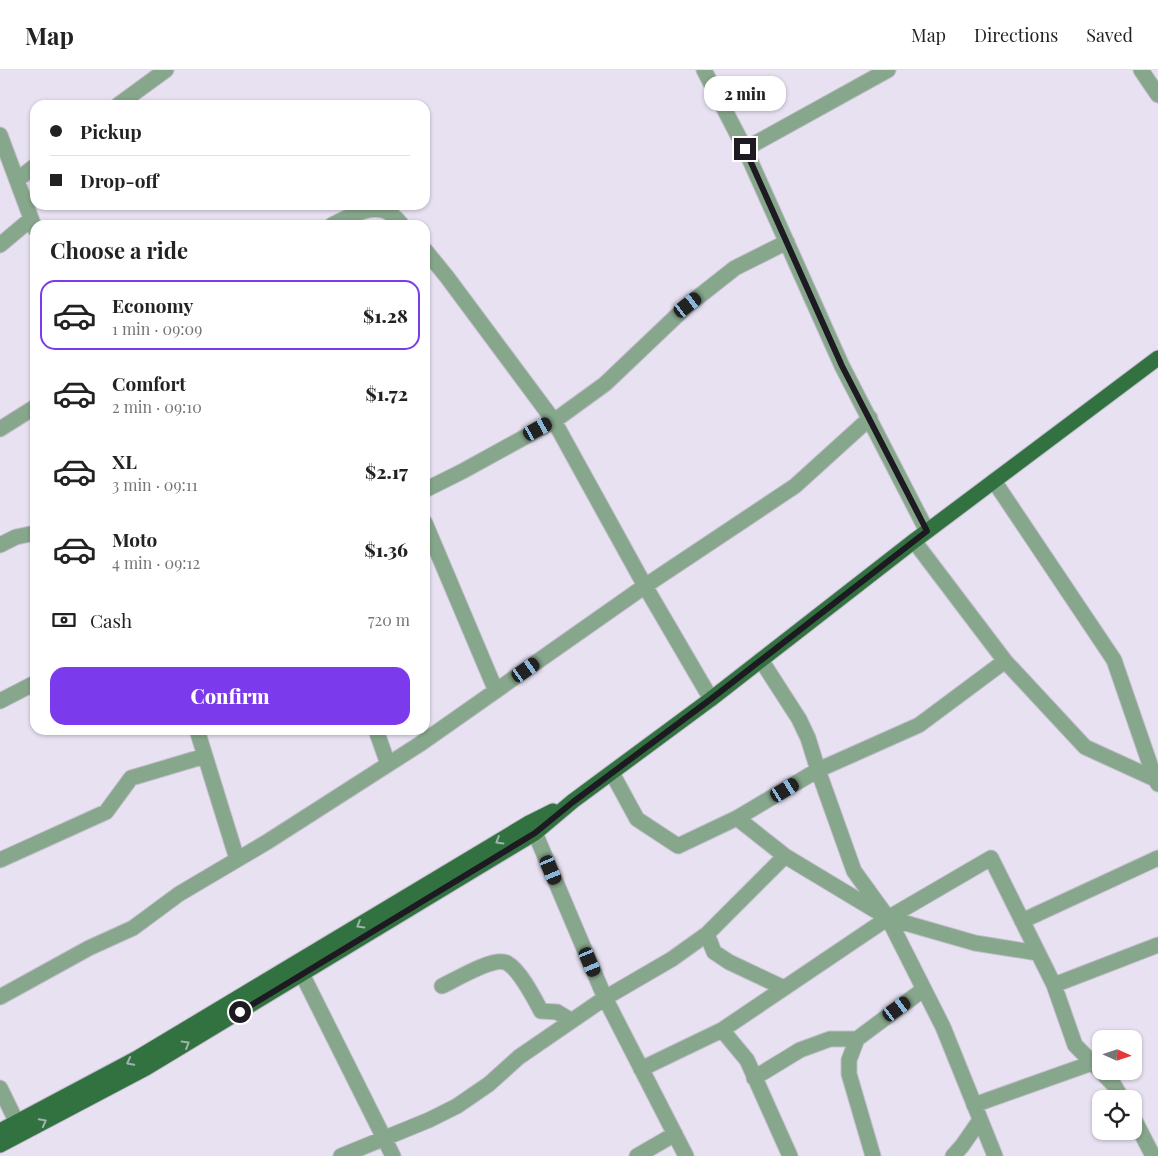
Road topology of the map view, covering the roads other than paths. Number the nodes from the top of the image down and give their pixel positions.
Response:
1 (166, 70) edge
2 (704, 70) edge
3 (888, 70) edge
4 (1141, 70) edge
5 (1158, 95) edge
6 (125, 100) edge
7 (0, 135) edge
8 (745, 149) junction
9 (30, 170) edge
10 (17, 180) junction
11 (376, 210) edge
12 (376, 210) edge
13 (32, 220) edge
14 (342, 220) edge
15 (397, 220) edge
16 (30, 226) edge
17 (787, 242) junction
18 (0, 245) edge
19 (430, 256) edge
20 (1158, 358) edge
21 (30, 410) edge
22 (870, 418) junction
23 (554, 420) junction
24 (0, 429) edge
25 (994, 481) junction
26 (430, 488) edge
27 (927, 531) junction
28 (30, 533) edge
29 (430, 535) edge
30 (914, 541) junction
31 (0, 545) edge
32 (644, 586) junction
33 (761, 660) junction
34 (1005, 661) junction
35 (30, 686) edge
36 (496, 691) junction
37 (711, 699) junction
38 (0, 701) edge
39 (199, 735) edge
40 (378, 735) edge
41 (205, 756) junction
42 (388, 764) junction
43 (818, 770) junction
44 (612, 773) junction
45 (1157, 782) edge
46 (737, 818) junction
47 (532, 828) junction
48 (785, 856) junction
49 (1158, 858) edge
50 (237, 859) junction
51 (0, 860) edge
52 (888, 918) junction
53 (1022, 921) junction
54 (707, 934) junction
55 (1158, 945) edge
56 (1038, 953) junction
57 (299, 969) junction
58 (1054, 985) junction
59 (442, 986) dead end
60 (784, 988) junction
61 (924, 989) junction
62 (0, 997) edge
63 (605, 998) junction
64 (572, 1021) junction
65 (722, 1030) junction
66 (857, 1039) junction
67 (1092, 1063) joint
68 (641, 1069) junction
69 (754, 1078) junction
70 (1109, 1080) edge
71 (0, 1088) edge
72 (1117, 1090) edge
73 (974, 1104) junction
74 (980, 1120) junction
75 (19, 1128) junction
76 (0, 1131) edge
77 (675, 1134) junction
78 (1142, 1135) edge
79 (384, 1138) junction
80 (0, 1145) edge
81 (341, 1156) edge
82 (393, 1156) edge
83 (636, 1156) edge
84 (686, 1156) edge
85 (790, 1156) edge
86 (873, 1156) edge
87 (953, 1156) edge
88 (995, 1156) edge
89 (1153, 1156) edge

1 - 6 street
2 - 8 street
3 - 8 street
4 - 5 street
7 - 10 street
8 - 17 street
9 - 10 street
10 - 13 street
11 - 14 street
12 - 15 street
16 - 18 street
17 - 22 street
17 - 23 street
19 - 23 street
20 - 25 main road
21 - 24 street
22 - 27 street
22 - 32 street
23 - 26 street
23 - 32 street
25 - 27 main road
25 - 45 street
27 - 30 main road
28 - 31 street
29 - 36 street
30 - 33 main road
30 - 34 street
32 - 36 street
32 - 37 street
33 - 37 main road
33 - 43 street
34 - 43 street
34 - 45 street
35 - 38 street
36 - 42 street
37 - 44 main road
39 - 41 street
40 - 42 street
41 - 50 street
41 - 51 street
42 - 50 street
43 - 46 street
43 - 52 street
44 - 46 street
44 - 47 main road
46 - 48 street
47 - 57 main road
47 - 63 street
48 - 52 street
48 - 54 street
49 - 53 street
50 - 62 street
52 - 53 street
52 - 56 street
52 - 60 street
52 - 61 street
53 - 56 street
54 - 60 street
54 - 63 street
55 - 58 street
56 - 58 street
57 - 75 main road
57 - 79 street
58 - 67 street
59 - 64 street
60 - 65 street
61 - 66 street
61 - 73 street
63 - 64 street
63 - 68 street
64 - 79 street
65 - 68 street
65 - 69 street
66 - 69 street
66 - 86 street
67 - 73 street
68 - 77 street
69 - 85 street
70 - 72 street
71 - 75 street
73 - 74 street
74 - 87 street
74 - 88 street
75 - 76 main road
75 - 80 main road
77 - 83 street
77 - 84 street
78 - 89 street
79 - 81 street
79 - 82 street

